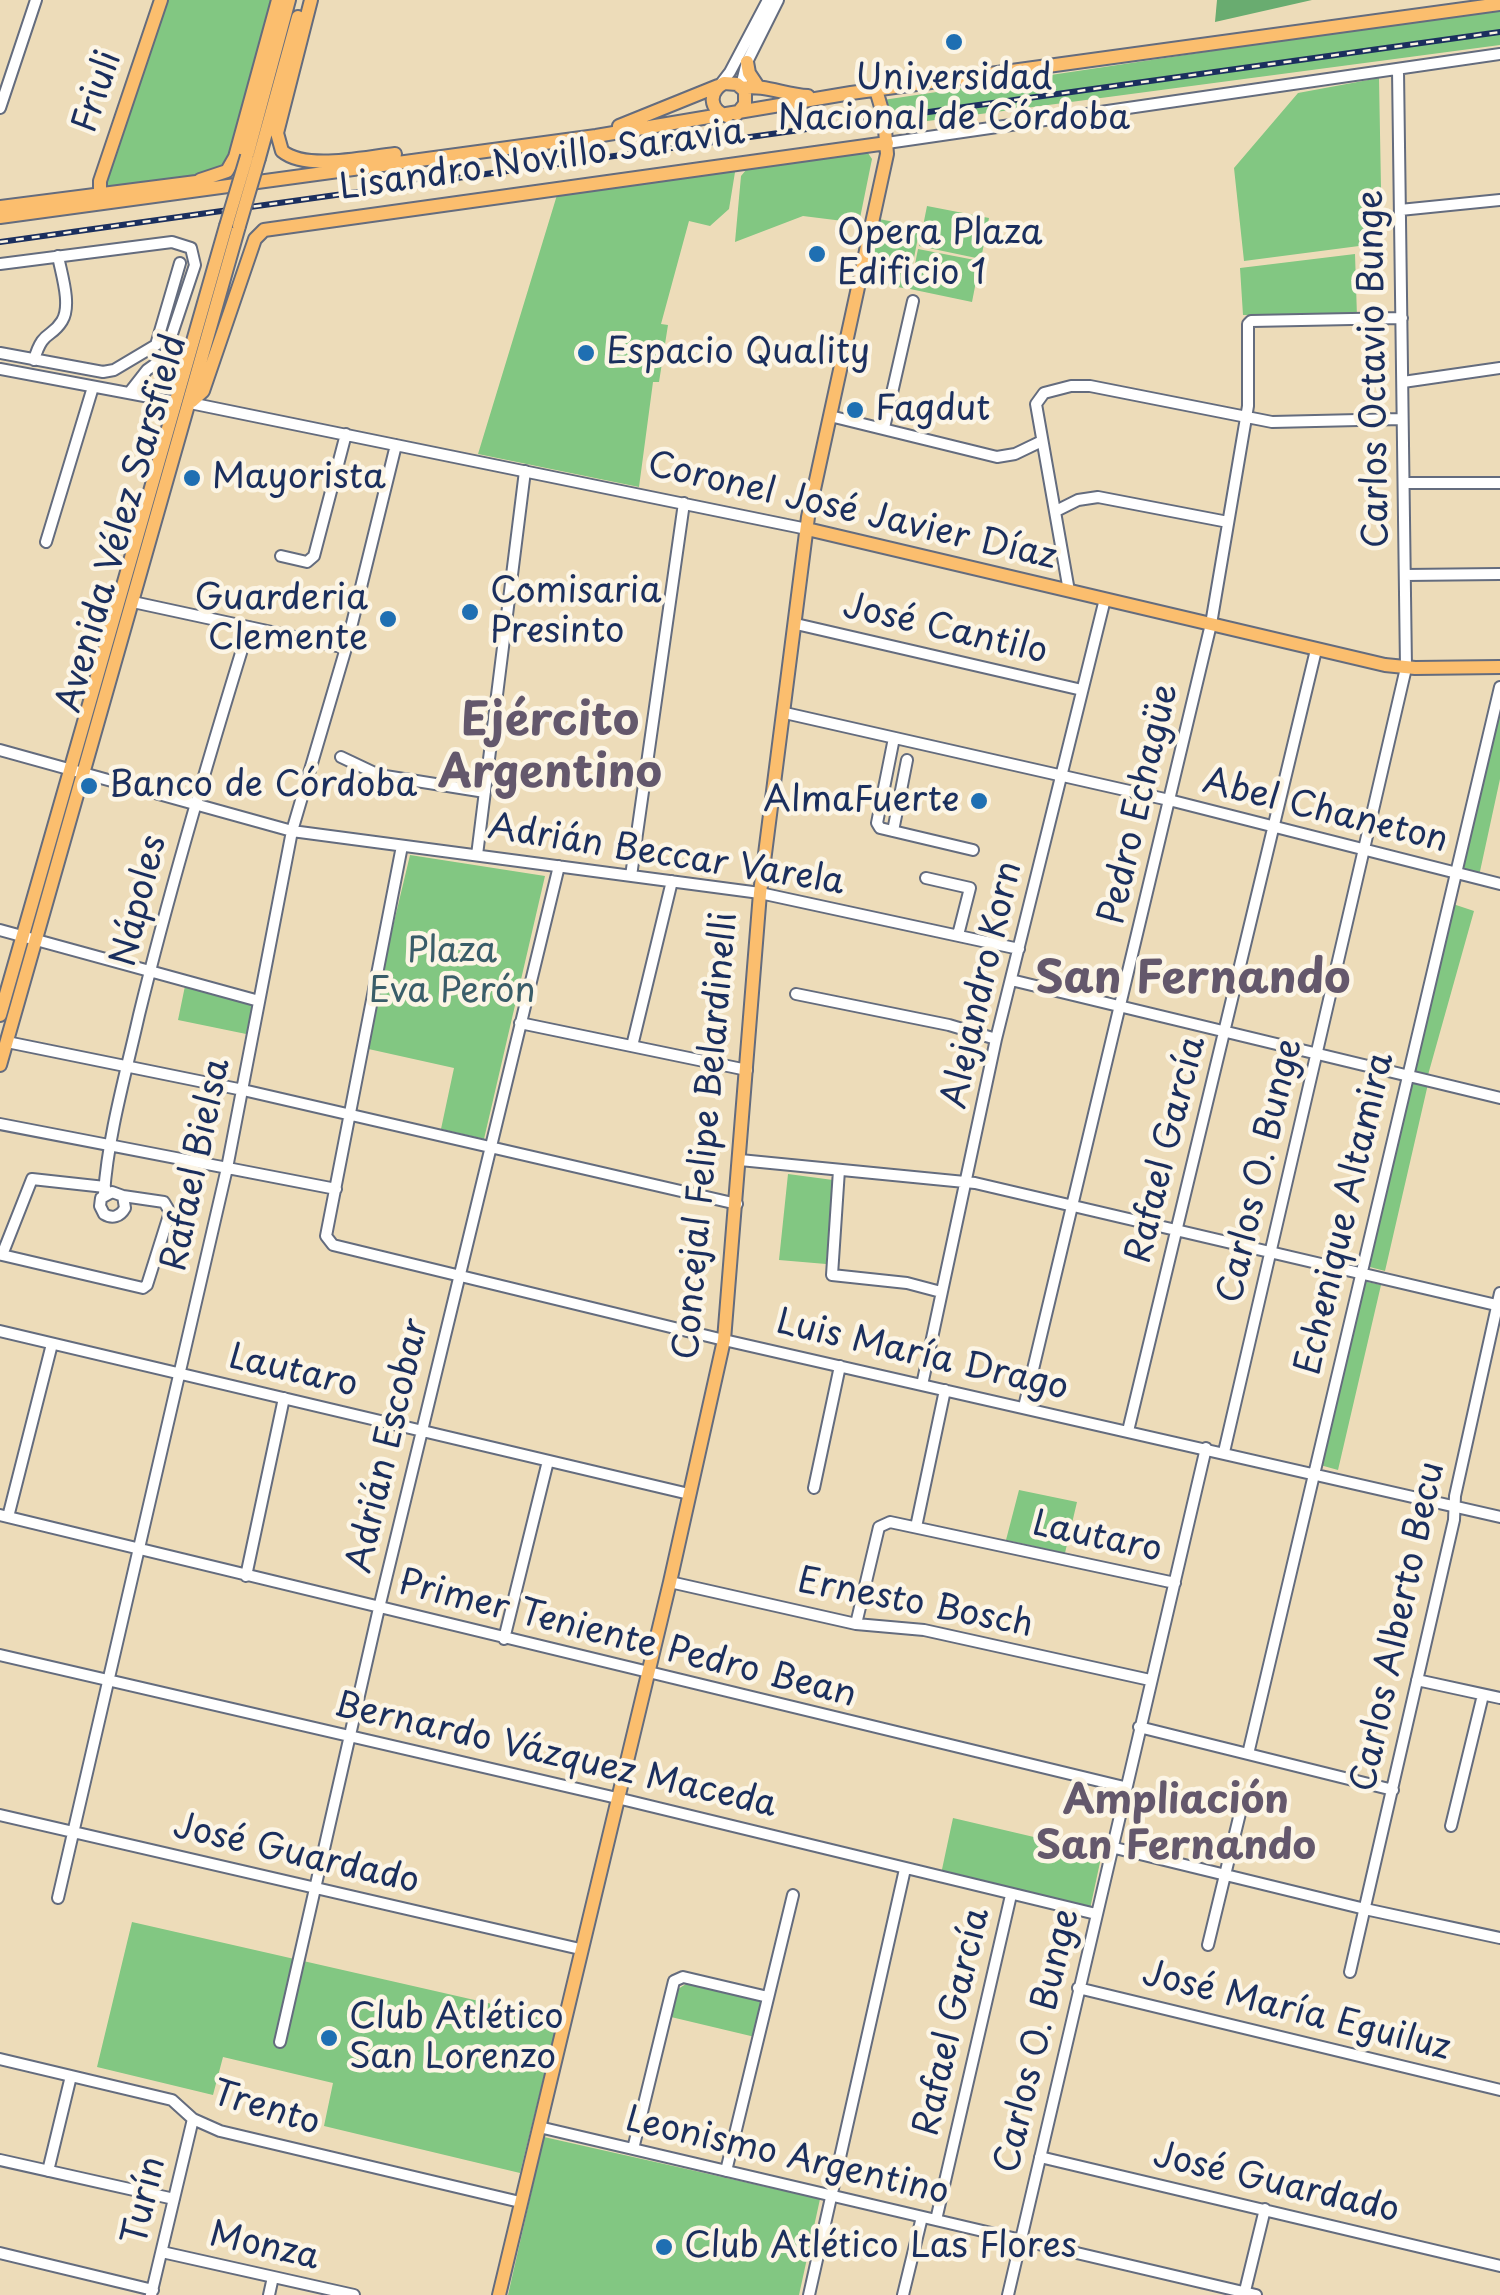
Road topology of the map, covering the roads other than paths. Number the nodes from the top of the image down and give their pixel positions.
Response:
1 (36, 0) edge
2 (161, 0) edge
3 (278, 0) edge
4 (289, 0) edge
5 (303, 0) edge
6 (312, 0) edge
7 (768, 0) edge
8 (778, 0) edge
9 (1500, 4) edge
10 (1500, 54) edge
11 (747, 62) junction
12 (1398, 70) junction
13 (719, 85) junction
14 (758, 85) junction
15 (741, 87) junction
16 (876, 90) junction
17 (850, 93) junction
18 (0, 108) edge
19 (732, 115) junction
20 (596, 136) junction
21 (888, 143) junction
22 (497, 148) junction
23 (253, 157) junction
24 (184, 182) junction
25 (232, 185) junction
26 (101, 199) junction
27 (1500, 200) edge
28 (0, 207) edge
29 (1400, 210) junction
30 (0, 217) edge
31 (58, 256) junction
32 (180, 262) dead end
33 (0, 264) edge
34 (913, 301) dead end
35 (1402, 318) junction
36 (0, 353) edge
37 (34, 360) junction
38 (1500, 368) edge
39 (0, 369) edge
40 (1403, 382) junction
41 (93, 386) junction
42 (130, 393) junction
43 (183, 402) junction
44 (830, 416) junction
45 (1246, 419) junction
46 (1402, 419) junction
47 (884, 428) junction
48 (346, 434) junction
49 (1042, 441) junction
50 (396, 445) junction
51 (525, 471) junction
52 (1404, 483) junction
53 (1500, 483) edge
54 (684, 503) junction
55 (1056, 511) junction
56 (1228, 522) junction
57 (807, 529) junction
58 (46, 542) dead end
59 (282, 556) dead end
60 (1500, 574) edge
61 (1405, 575) junction
62 (1068, 591) junction
63 (1104, 599) junction
64 (133, 602) junction
65 (796, 624) junction
66 (1211, 624) junction
67 (249, 627) junction
68 (346, 648) junction
69 (1316, 650) junction
70 (1500, 666) edge
71 (1406, 668) junction
72 (1500, 686) edge
73 (1082, 690) junction
74 (785, 713) junction
75 (894, 738) junction
76 (0, 750) edge
77 (341, 756) dead end
78 (907, 760) dead end
79 (77, 772) junction
80 (1061, 776) junction
81 (485, 792) junction
82 (1169, 800) junction
83 (193, 804) junction
84 (1273, 826) junction
85 (292, 831) junction
86 (893, 831) junction
87 (402, 846) junction
88 (974, 850) dead end
89 (1364, 850) junction
90 (477, 855) junction
91 (559, 866) junction
92 (1454, 874) junction
93 (631, 876) junction
94 (926, 878) dead end
95 (672, 881) junction
96 (1500, 884) edge
97 (760, 893) junction
98 (0, 930) edge
99 (958, 935) junction
100 (30, 939) junction
101 (1019, 948) junction
102 (150, 972) junction
103 (1011, 980) junction
104 (796, 994) dead end
105 (259, 1001) junction
106 (1119, 1008) junction
107 (0, 1015) edge
108 (520, 1023) junction
109 (1223, 1032) junction
110 (996, 1039) junction
111 (7, 1042) junction
112 (632, 1046) junction
113 (1316, 1054) junction
114 (0, 1065) edge
115 (127, 1066) junction
116 (747, 1070) junction
117 (1407, 1076) junction
118 (243, 1090) junction
119 (1500, 1098) edge
120 (350, 1114) junction
121 (0, 1124) edge
122 (112, 1145) junction
123 (490, 1145) junction
124 (740, 1160) junction
125 (227, 1168) junction
126 (838, 1170) junction
127 (965, 1182) junction
128 (336, 1189) junction
129 (104, 1191) junction
130 (122, 1196) junction
131 (737, 1204) junction
132 (1072, 1205) junction
133 (1176, 1228) junction
134 (1270, 1251) junction
135 (1361, 1272) junction
136 (458, 1276) junction
137 (941, 1292) junction
138 (1499, 1301) edge
139 (0, 1332) edge
140 (724, 1340) junction
141 (52, 1344) junction
142 (840, 1366) junction
143 (179, 1374) junction
144 (922, 1385) junction
145 (945, 1390) junction
146 (284, 1398) junction
147 (1024, 1408) junction
148 (422, 1431) junction
149 (1128, 1431) junction
150 (1206, 1448) junction
151 (1224, 1452) junction
152 (548, 1460) junction
153 (1314, 1472) junction
154 (814, 1488) dead end
155 (689, 1494) junction
156 (1455, 1505) junction
157 (4, 1516) edge
158 (1500, 1517) edge
159 (916, 1527) junction
160 (138, 1549) junction
161 (246, 1576) junction
162 (670, 1582) junction
163 (1175, 1583) junction
164 (379, 1608) junction
165 (856, 1624) junction
166 (504, 1639) junction
167 (0, 1656) edge
168 (647, 1674) junction
169 (108, 1680) junction
170 (1150, 1680) junction
171 (1417, 1680) junction
172 (1483, 1695) junction
173 (1500, 1698) edge
174 (1139, 1726) junction
175 (350, 1736) junction
176 (1248, 1754) junction
177 (1124, 1788) junction
178 (1393, 1790) junction
179 (617, 1798) junction
180 (1242, 1804) dead end
181 (0, 1815) edge
182 (1451, 1826) dead end
183 (73, 1832) junction
184 (1111, 1847) junction
185 (905, 1870) junction
186 (1225, 1876) junction
187 (316, 1887) junction
188 (1011, 1895) junction
189 (793, 1896) dead end
190 (58, 1898) dead end
191 (1365, 1909) junction
192 (1096, 1914) junction
193 (1500, 1938) edge
194 (1208, 1945) dead end
195 (580, 1949) junction
196 (1350, 1972) dead end
197 (1078, 1988) junction
198 (768, 1997) junction
199 (280, 2042) dead end
200 (0, 2059) edge
201 (71, 2076) junction
202 (1500, 2090) edge
203 (192, 2118) junction
204 (539, 2127) junction
205 (633, 2149) junction
206 (1040, 2157) junction
207 (0, 2160) edge
208 (48, 2171) junction
209 (726, 2171) junction
210 (833, 2196) junction
211 (174, 2199) junction
212 (520, 2202) junction
213 (1265, 2209) junction
214 (922, 2217) junction
215 (936, 2220) junction
216 (1021, 2240) junction
217 (162, 2252) junction
218 (0, 2253) edge
219 (1500, 2266) edge
220 (273, 2277) junction
221 (152, 2292) edge
222 (1248, 2294) edge
223 (269, 2295) edge
224 (354, 2295) edge
225 (499, 2295) edge
226 (809, 2295) edge
227 (903, 2295) edge
228 (1008, 2295) edge

1 - 18 street
2 - 26 main road, Friuli
3 - 24 main road
4 - 23 main road, Avenida Vélez Sarsfield
5 - 23 main road, Avenida Vélez Sarsfield
6 - 22 main road
7 - 13 street
8 - 11 street
9 - 16 main road
10 - 12 street
11 - 14 main road
11 - 15 street
12 - 21 street
12 - 29 street, Carlos Octavio Bunge
13 - 15 main road
13 - 19 main road
13 - 20 main road
14 - 15 main road
14 - 17 main road
15 - 19 main road
16 - 17 main road
16 - 21 main road, Concejal Felipe Belardinelli
17 - 19 main road
19 - 20 main road
20 - 22 main road
21 - 43 main road, Lisandro Novillo Saravia
21 - 44 main road, Concejal Felipe Belardinelli
22 - 25 main road
23 - 43 main road, Avenida Vélez Sarsfield, bridge
24 - 25 main road
24 - 26 main road
25 - 26 main road
26 - 28 main road
26 - 30 main road
27 - 29 street
29 - 35 street, Carlos Octavio Bunge
31 - 33 street
31 - 37 street
31 - 42 street
32 - 37 street
34 - 47 street
35 - 40 street, Carlos Octavio Bunge
35 - 45 street, Pedro Echagüe
36 - 37 street
38 - 40 street
39 - 41 street, Coronel José Javier Díaz
40 - 46 street, Carlos Octavio Bunge
41 - 42 street, Coronel José Javier Díaz
41 - 58 street
42 - 43 street, Coronel José Javier Díaz
43 - 48 street, Coronel José Javier Díaz
43 - 64 main road, Avenida Vélez Sarsfield
43 - 79 main road, Avenida Vélez Sarsfield
44 - 47 street
44 - 57 main road, Concejal Felipe Belardinelli
45 - 46 street
45 - 49 street
45 - 56 street, Pedro Echagüe
46 - 52 street, Carlos Octavio Bunge
47 - 49 street
48 - 50 street, Coronel José Javier Díaz
48 - 59 street
49 - 55 street
50 - 51 street, Coronel José Javier Díaz
50 - 68 street, Rafael Bielsa
51 - 54 street, Coronel José Javier Díaz
51 - 81 street
52 - 53 street
52 - 61 street, Carlos Octavio Bunge
54 - 57 street, Coronel José Javier Díaz
54 - 93 street
55 - 56 street
55 - 62 street
56 - 66 street, Pedro Echagüe
57 - 62 main road, Coronel José Javier Díaz
57 - 65 main road, Concejal Felipe Belardinelli
60 - 61 street
61 - 71 street, Carlos Octavio Bunge
62 - 63 main road, Coronel José Javier Díaz
63 - 66 main road, Coronel José Javier Díaz
63 - 73 street, Alejandro Korn
64 - 67 street
64 - 79 main road, Avenida Vélez Sarsfield
65 - 73 street, José Cantilo
65 - 74 main road, Concejal Felipe Belardinelli
66 - 69 main road, Coronel José Javier Díaz
66 - 82 street, Pedro Echagüe
67 - 68 street
67 - 83 street, Nápoles
68 - 85 street, Rafael Bielsa
69 - 71 main road, Coronel José Javier Díaz
69 - 84 street, Rafael García
70 - 71 main road, Coronel José Javier Díaz
71 - 89 street, Carlos O. Bunge
72 - 92 street, Echenique Altamira
73 - 80 street, Alejandro Korn
74 - 75 street, Abel Chaneton
74 - 97 main road, Concejal Felipe Belardinelli
75 - 80 street, Abel Chaneton
75 - 86 street
76 - 79 street, Adrián Beccar Varela
77 - 81 street
78 - 86 street
79 - 83 street, Adrián Beccar Varela
79 - 100 main road, Avenida Vélez Sarsfield
80 - 82 street, Abel Chaneton
80 - 101 street, Alejandro Korn
81 - 90 street
82 - 84 street, Abel Chaneton
82 - 106 street, Pedro Echagüe
83 - 85 street, Adrián Beccar Varela
83 - 102 street, Nápoles
84 - 89 street, Abel Chaneton
84 - 109 street, Rafael García
85 - 87 street, Adrián Beccar Varela
85 - 105 street, Rafael Bielsa
86 - 88 street
87 - 90 street, Adrián Beccar Varela
87 - 120 street
89 - 92 street, Abel Chaneton
89 - 113 street, Carlos O. Bunge
90 - 91 street, Adrián Beccar Varela
91 - 93 street, Adrián Beccar Varela
91 - 108 street, Adrián Escobar
92 - 96 street, Abel Chaneton
92 - 117 street, Echenique Altamira
93 - 95 street, Adrián Beccar Varela
94 - 99 street
95 - 97 street, Adrián Beccar Varela
95 - 112 street
97 - 99 street, Adrián Beccar Varela
97 - 116 main road, Concejal Felipe Belardinelli
98 - 100 street
99 - 101 street, Adrián Beccar Varela
100 - 102 street
100 - 107 main road, Avenida Vélez Sarsfield
100 - 111 main road, Avenida Vélez Sarsfield
101 - 103 street, Alejandro Korn
102 - 105 street
102 - 115 street, Nápoles
103 - 106 street
103 - 110 street, Alejandro Korn
104 - 110 street
105 - 118 street, Rafael Bielsa
106 - 109 street
106 - 132 street, Pedro Echagüe
108 - 112 street
108 - 123 street, Adrián Escobar
109 - 113 street
109 - 133 street, Rafael García
110 - 127 street, Alejandro Korn
111 - 114 main road, Avenida Vélez Sarsfield
111 - 115 street
112 - 116 street
113 - 117 street
113 - 134 street, Carlos O. Bunge
115 - 118 street
115 - 122 street, Nápoles
116 - 124 main road, Concejal Felipe Belardinelli
117 - 119 street
117 - 135 street, Echenique Altamira
118 - 120 street
118 - 125 street, Rafael Bielsa
120 - 123 street
120 - 128 street
121 - 122 street
122 - 125 street
122 - 129 street, Nápoles
123 - 131 street
123 - 136 street, Adrián Escobar
124 - 126 street
124 - 131 main road, Concejal Felipe Belardinelli
125 - 128 street
125 - 143 street, Rafael Bielsa
126 - 127 street
126 - 137 street
127 - 132 street
127 - 137 street, Alejandro Korn
128 - 136 street, Luis María Drago
129 - 130 street
129 - 130 street
129 - 130 street
131 - 140 main road, Concejal Felipe Belardinelli
132 - 133 street
132 - 147 street, Pedro Echagüe
133 - 134 street
133 - 149 street, Rafael García
134 - 135 street
134 - 151 street, Carlos O. Bunge
135 - 138 street
135 - 153 street, Echenique Altamira
136 - 140 street, Luis María Drago
136 - 148 street, Adrián Escobar
137 - 144 street, Alejandro Korn
138 - 156 street, Carlos Alberto Becu
139 - 141 street, Lautaro
140 - 142 street, Luis María Drago
140 - 155 main road, Concejal Felipe Belardinelli
141 - 143 street, Lautaro
141 - 157 street
142 - 144 street, Luis María Drago
142 - 154 street
143 - 146 street, Lautaro
143 - 160 street, Rafael Bielsa
144 - 145 street, Luis María Drago
145 - 147 street, Luis María Drago
145 - 159 street
146 - 148 street, Lautaro
146 - 161 street
147 - 149 street, Luis María Drago
148 - 152 street, Lautaro
148 - 164 street, Adrián Escobar
149 - 150 street, Luis María Drago
150 - 151 street, Luis María Drago
150 - 163 street, Carlos O. Bunge
151 - 153 street, Luis María Drago
152 - 155 street, Lautaro
152 - 166 street
153 - 156 street, Luis María Drago
153 - 176 street, Echenique Altamira
155 - 162 main road, Concejal Felipe Belardinelli
156 - 158 street, Luis María Drago
156 - 171 street, Carlos Alberto Becu
157 - 160 street, Primer Teniente Pedro Bean
159 - 163 street, Lautaro
159 - 165 street, Lautaro
160 - 161 street, Primer Teniente Pedro Bean
160 - 169 street, Rafael Bielsa
161 - 164 street, Primer Teniente Pedro Bean
162 - 165 street, Ernesto Bosch
162 - 168 main road, Concejal Felipe Belardinelli
163 - 170 street, Carlos O. Bunge
164 - 166 street, Primer Teniente Pedro Bean
164 - 175 street, Adrián Escobar
165 - 170 street, Ernesto Bosch
166 - 168 street, Primer Teniente Pedro Bean
167 - 169 street, Bernardo Vázquez Maceda
168 - 177 street, Primer Teniente Pedro Bean
168 - 179 main road, Concejal Felipe Belardinelli
169 - 175 street, Bernardo Vázquez Maceda
169 - 183 street, Rafael Bielsa
170 - 174 street, Carlos O. Bunge
171 - 172 street
171 - 178 street, Carlos Alberto Becu
172 - 173 street
172 - 182 street
174 - 176 street
174 - 177 street, Carlos O. Bunge
175 - 179 street, Bernardo Vázquez Maceda
175 - 187 street, Adrián Escobar
176 - 178 street
177 - 184 street, Carlos O. Bunge
178 - 191 street, Carlos Alberto Becu
179 - 185 street, Bernardo Vázquez Maceda
179 - 195 main road, Concejal Felipe Belardinelli
180 - 186 street
181 - 183 street, José Guardado
183 - 187 street, José Guardado
183 - 190 street, Rafael Bielsa
184 - 186 street
184 - 192 street, Carlos O. Bunge
185 - 188 street, Bernardo Vázquez Maceda
185 - 210 street
186 - 191 street
186 - 194 street
187 - 195 street, José Guardado
187 - 199 street, Adrián Escobar
188 - 192 street, Bernardo Vázquez Maceda
188 - 215 street, Rafael García
189 - 198 street
191 - 193 street
191 - 196 street, Carlos Alberto Becu
192 - 197 street, Carlos O. Bunge
195 - 204 main road, Concejal Felipe Belardinelli
197 - 202 street, José María Eguiluz
197 - 206 street, Carlos O. Bunge
198 - 205 street
198 - 209 street
200 - 201 street, Trento
201 - 203 street, Trento
201 - 208 street
203 - 211 street, Turín
203 - 212 street, Trento
204 - 205 street, Leonismo Argentino
204 - 212 main road, Concejal Felipe Belardinelli
205 - 209 street, Leonismo Argentino
206 - 213 street, José Guardado
206 - 216 street, Carlos O. Bunge
207 - 208 street
208 - 211 street
209 - 210 street, Leonismo Argentino
210 - 214 street, Leonismo Argentino
210 - 226 street
211 - 217 street, Turín
212 - 225 main road, Concejal Felipe Belardinelli
213 - 219 street, José Guardado
213 - 222 street
214 - 215 street, Leonismo Argentino
214 - 227 street
215 - 216 street, Leonismo Argentino
216 - 222 street, Leonismo Argentino
216 - 228 street, Carlos O. Bunge
217 - 220 street, Monza
217 - 221 street, Turín
218 - 221 street
220 - 223 street
220 - 224 street, Monza

